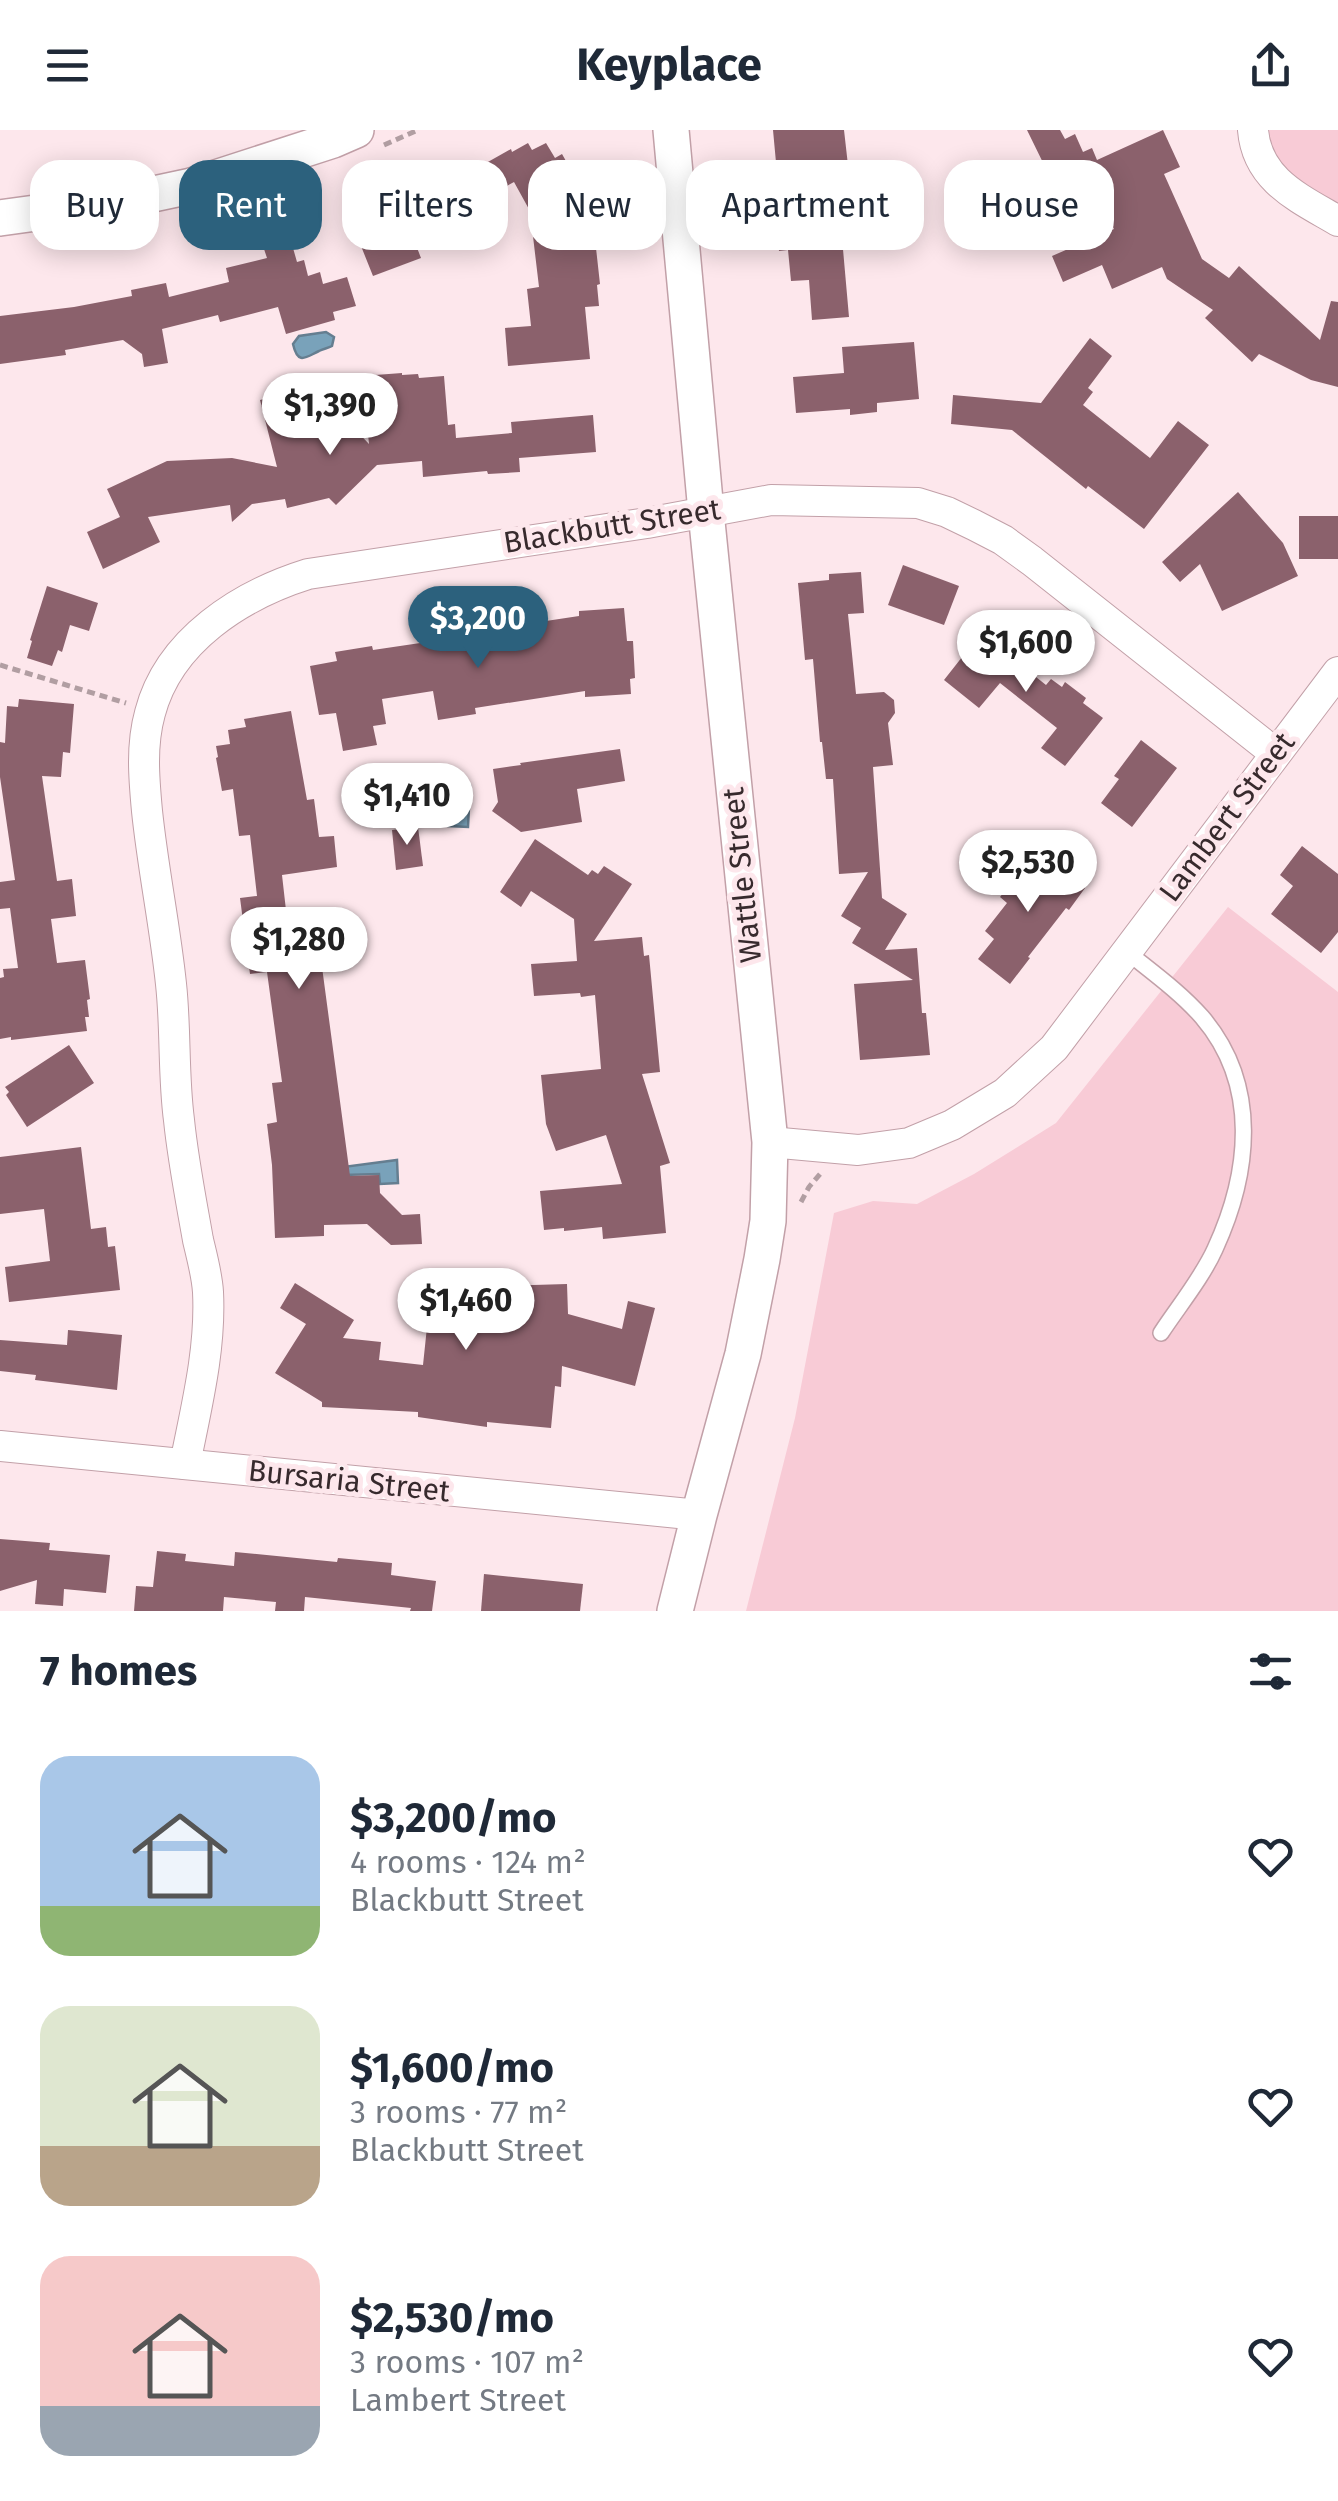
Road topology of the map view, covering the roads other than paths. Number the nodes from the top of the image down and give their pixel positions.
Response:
1 (356, 130) edge
2 (671, 130) edge
3 (1253, 130) edge
4 (0, 218) edge
5 (1338, 220) edge
6 (706, 512) junction
7 (1338, 672) edge
8 (1275, 753) junction
9 (1126, 951) junction
10 (770, 1142) junction
11 (1160, 1333) dead end
12 (0, 1446) edge
13 (185, 1464) junction
14 (699, 1514) junction
15 (676, 1611) edge

1 - 4 street
2 - 6 street, Wattle Street
3 - 5 street
6 - 8 street, Blackbutt Street
6 - 10 street, Wattle Street
6 - 13 street, Blackbutt Street
7 - 8 street, Lambert Street
8 - 9 street, Lambert Street
9 - 10 street, Lambert Street
9 - 11 lane
10 - 14 street, Wattle Street
12 - 13 street, Bursaria Street
13 - 14 street, Bursaria Street
14 - 15 street, Wattle Street

